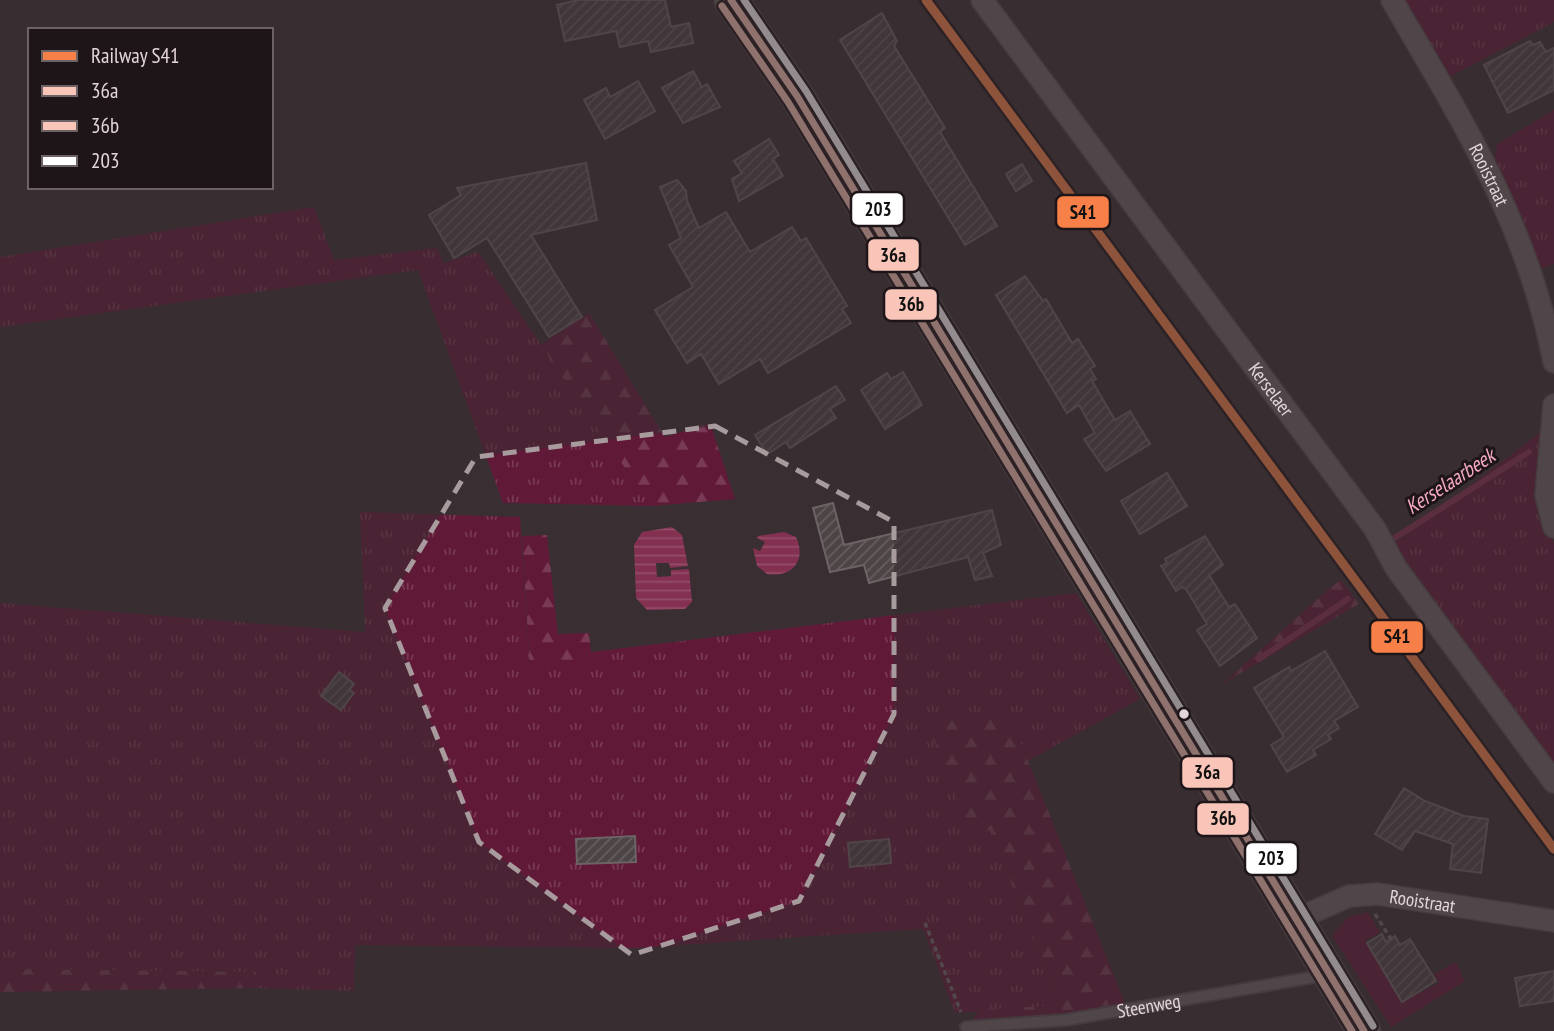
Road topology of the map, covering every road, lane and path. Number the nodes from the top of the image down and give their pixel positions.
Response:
1 (731, 0) edge
2 (982, 0) edge
3 (1392, 0) edge
4 (1554, 362) edge
5 (1554, 405) edge
6 (1554, 527) edge
7 (1554, 782) edge
8 (1297, 919) junction
9 (1554, 921) edge
10 (925, 923) dead end
11 (1329, 974) junction
12 (966, 1027) joint
13 (1364, 1031) edge

1 - 8 main road
2 - 7 street, Kerselaer
3 - 4 street, Rooistraat
5 - 6 street
8 - 9 street, Rooistraat
8 - 11 main road
10 - 12 path
11 - 12 lane, Steenweg
11 - 13 main road

